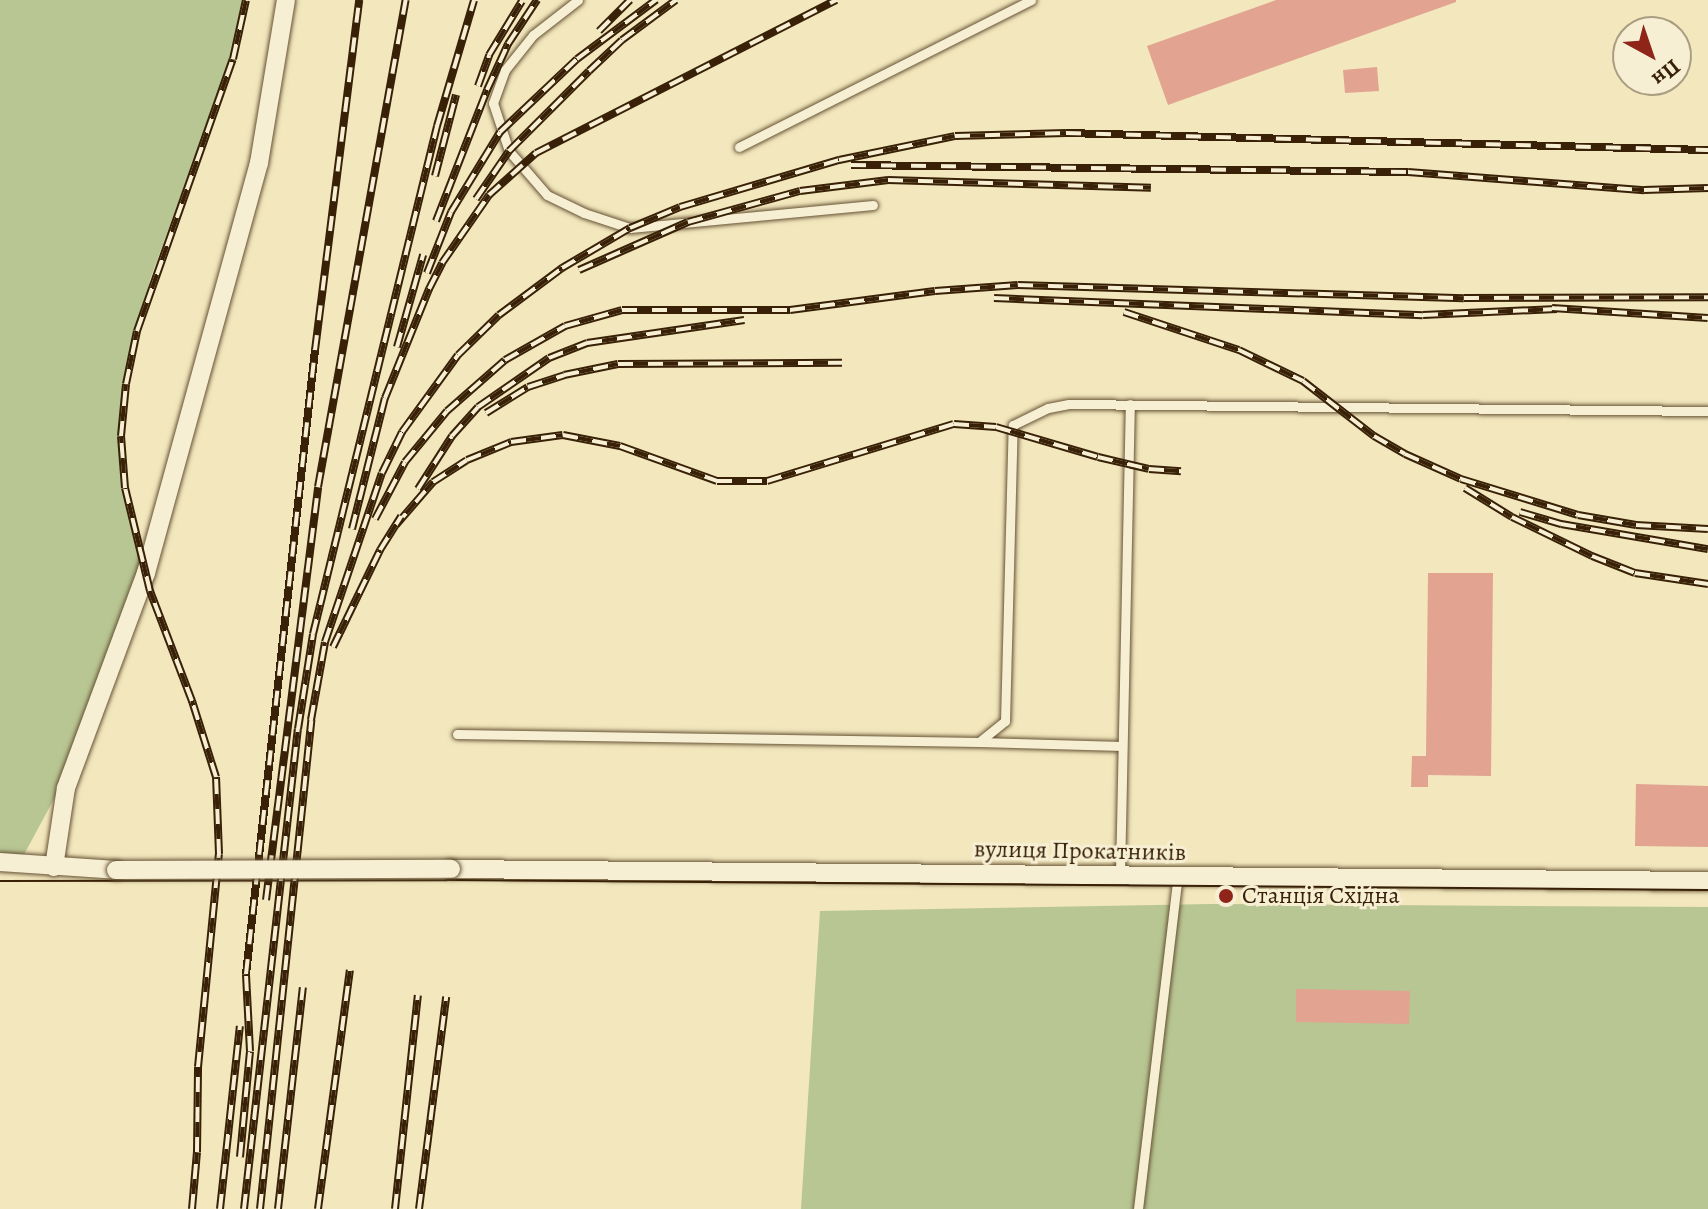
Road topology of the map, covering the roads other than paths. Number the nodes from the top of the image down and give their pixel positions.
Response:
1 (286, 0) edge
2 (578, 0) edge
3 (1031, 0) edge
4 (739, 147) dead end
5 (873, 205) dead end
6 (1130, 404) junction
7 (1708, 411) edge
8 (457, 734) dead end
9 (979, 742) junction
10 (1122, 746) junction
11 (0, 862) edge
12 (54, 867) junction
13 (1120, 875) junction
14 (1178, 876) junction
15 (1708, 881) edge
16 (1138, 1209) edge

1 - 12 street
2 - 5 lane
3 - 4 lane
6 - 7 lane
6 - 9 lane
6 - 10 lane
8 - 9 lane
9 - 10 lane
10 - 13 lane
11 - 12 street, вулиця Прокатників
12 - 13 street, вулиця Прокатників, bridge
13 - 14 street, вулиця Прокатників
14 - 15 street, вулиця Прокатників
14 - 16 lane

